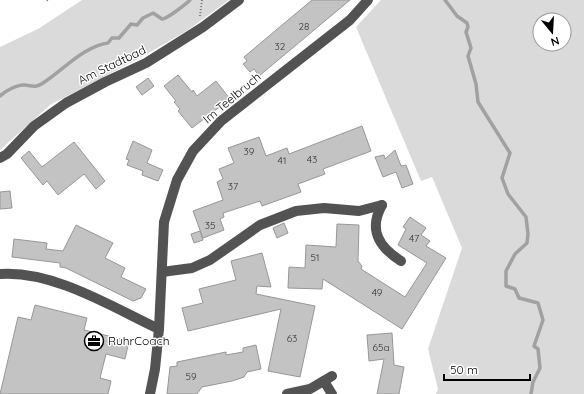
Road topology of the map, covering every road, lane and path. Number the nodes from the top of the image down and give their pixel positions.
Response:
1 (239, 0) edge
2 (368, 0) edge
3 (0, 158) edge
4 (401, 260) dead end
5 (162, 272) junction
6 (0, 274) edge
7 (159, 329) junction
8 (150, 394) edge
9 (288, 394) edge
10 (332, 394) edge

1 - 3 street, Am Stadtbad
2 - 5 street, Im Teelbruch
4 - 5 street
5 - 7 street, Im Teelbruch
6 - 7 street
7 - 8 street, Im Teelbruch
9 - 10 street

